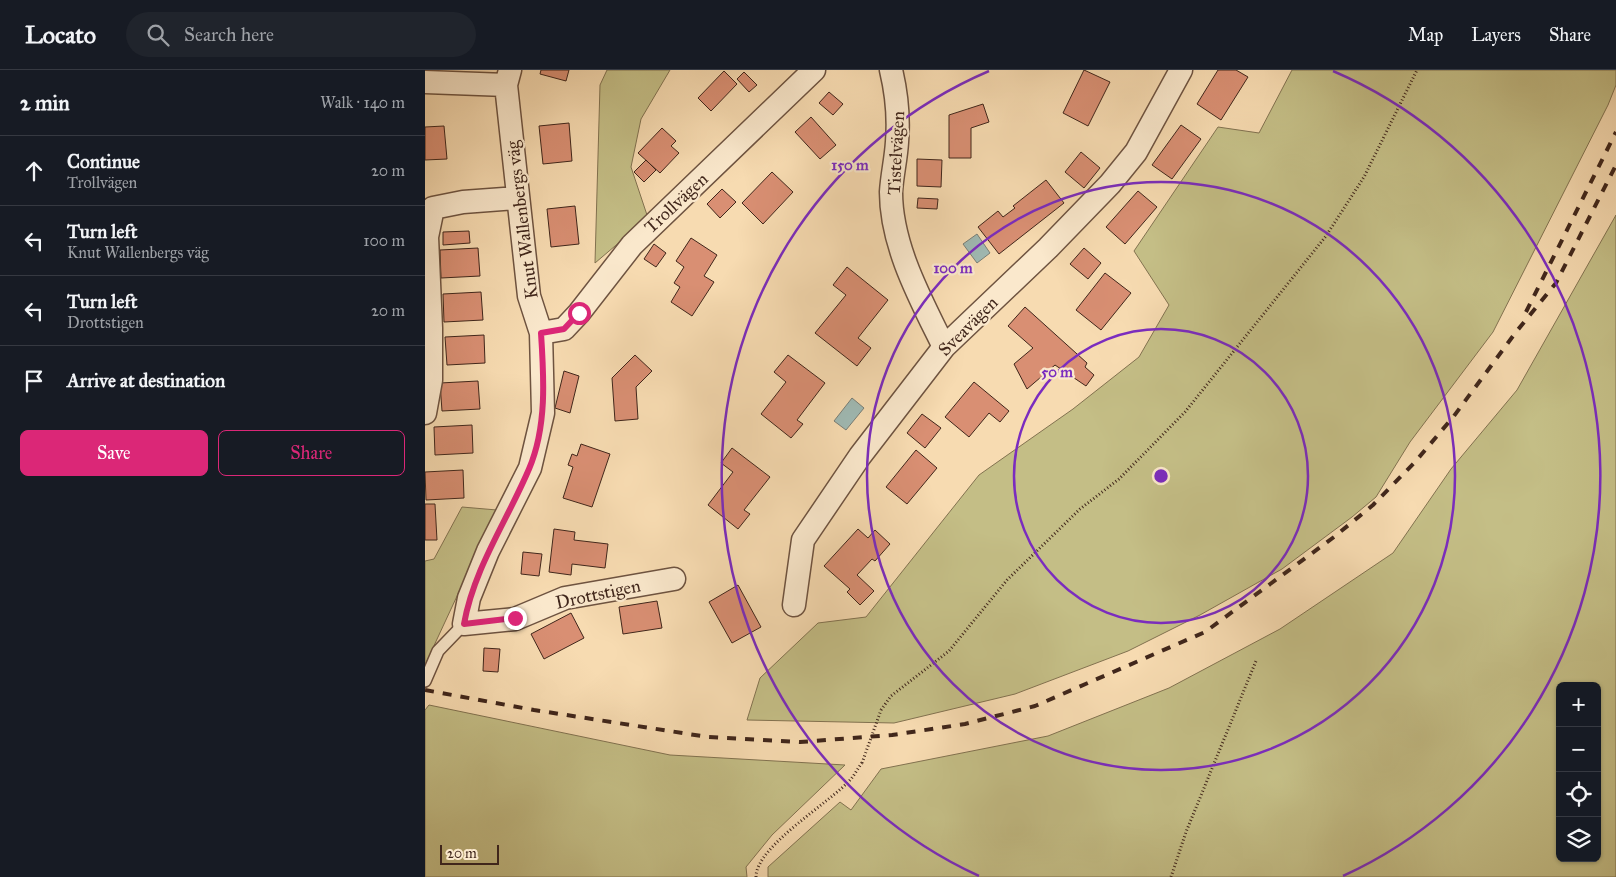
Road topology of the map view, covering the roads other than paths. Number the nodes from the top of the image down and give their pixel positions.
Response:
1 (814, 70) edge
2 (891, 70) edge
3 (1181, 70) edge
4 (508, 78) edge
5 (425, 82) edge
6 (518, 198) junction
7 (541, 333) junction
8 (943, 347) junction
9 (425, 413) edge
10 (675, 579) dead end
11 (794, 604) dead end
12 (464, 624) junction
13 (425, 681) edge

1 - 7 street, Trollvägen
2 - 8 street, Tistelvägen
3 - 8 street, Sveavägen
4 - 5 street
4 - 6 street, Knut Wallenbergs väg
6 - 7 street, Knut Wallenbergs väg
6 - 9 street
7 - 12 street, Knut Wallenbergs väg
8 - 11 street, Sveavägen
10 - 12 street, Drottstigen
12 - 13 lane

